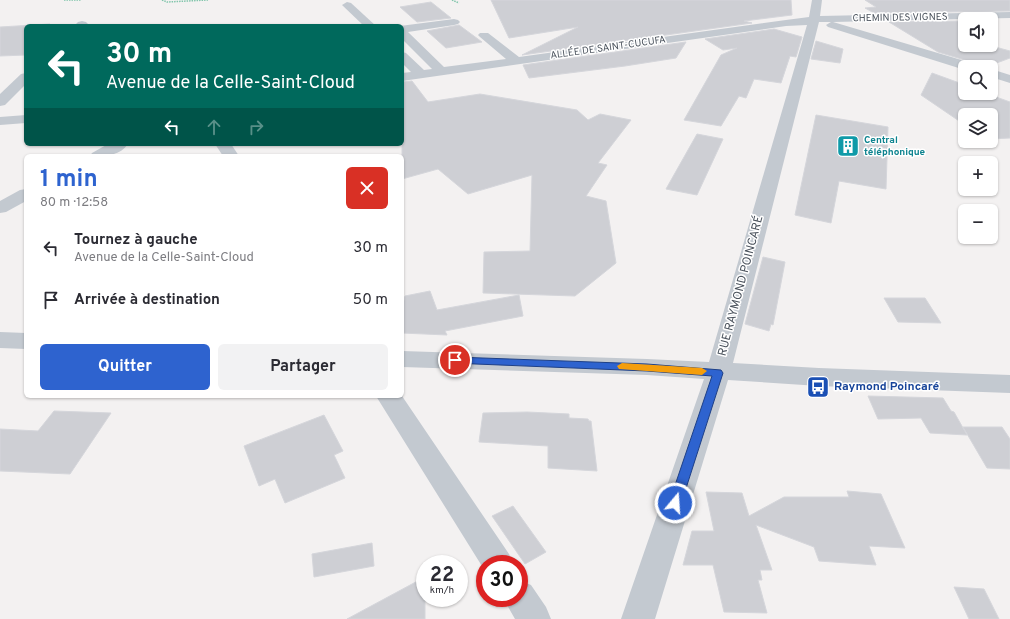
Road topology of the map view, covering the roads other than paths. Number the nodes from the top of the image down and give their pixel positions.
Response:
1 (817, 0) edge
2 (347, 5) dead end
3 (1010, 16) edge
4 (814, 20) junction
5 (454, 22) dead end
6 (368, 24) edge
7 (404, 31) edge
8 (404, 33) edge
9 (484, 35) dead end
10 (404, 58) edge
11 (516, 61) junction
12 (958, 63) edge
13 (441, 71) junction
14 (422, 74) junction
15 (998, 75) edge
16 (404, 77) edge
17 (1010, 79) edge
18 (24, 81) edge
19 (0, 84) edge
20 (0, 102) edge
21 (24, 119) edge
22 (0, 121) edge
23 (116, 146) edge
24 (102, 154) edge
25 (24, 195) edge
26 (0, 208) edge
27 (0, 340) edge
28 (24, 341) edge
29 (404, 359) edge
30 (718, 373) junction
31 (1010, 384) edge
32 (390, 398) edge
33 (492, 555) edge
34 (526, 607) edge
35 (534, 619) edge
36 (638, 619) edge

1 - 4 street, RUE RAYMOND POINCARÉ
2 - 6 street
3 - 4 street, CHEMIN DES VIGNES
4 - 11 street, ALLÉE DE SAINT-CUCUFA
4 - 12 street
4 - 30 street, RUE RAYMOND POINCARÉ
5 - 7 street
8 - 13 street
9 - 11 street
10 - 14 street
11 - 13 street, ALLÉE DE SAINT-CUCUFA
13 - 14 street, ALLÉE DE SAINT-CUCUFA
14 - 16 street, ALLÉE DE SAINT-CUCUFA
15 - 17 street
18 - 19 street
18 - 20 street
21 - 22 street
23 - 24 street
25 - 26 street
27 - 28 street
29 - 30 street
30 - 31 street
30 - 36 street, RUE RAYMOND POINCARÉ
32 - 33 street
34 - 35 street

